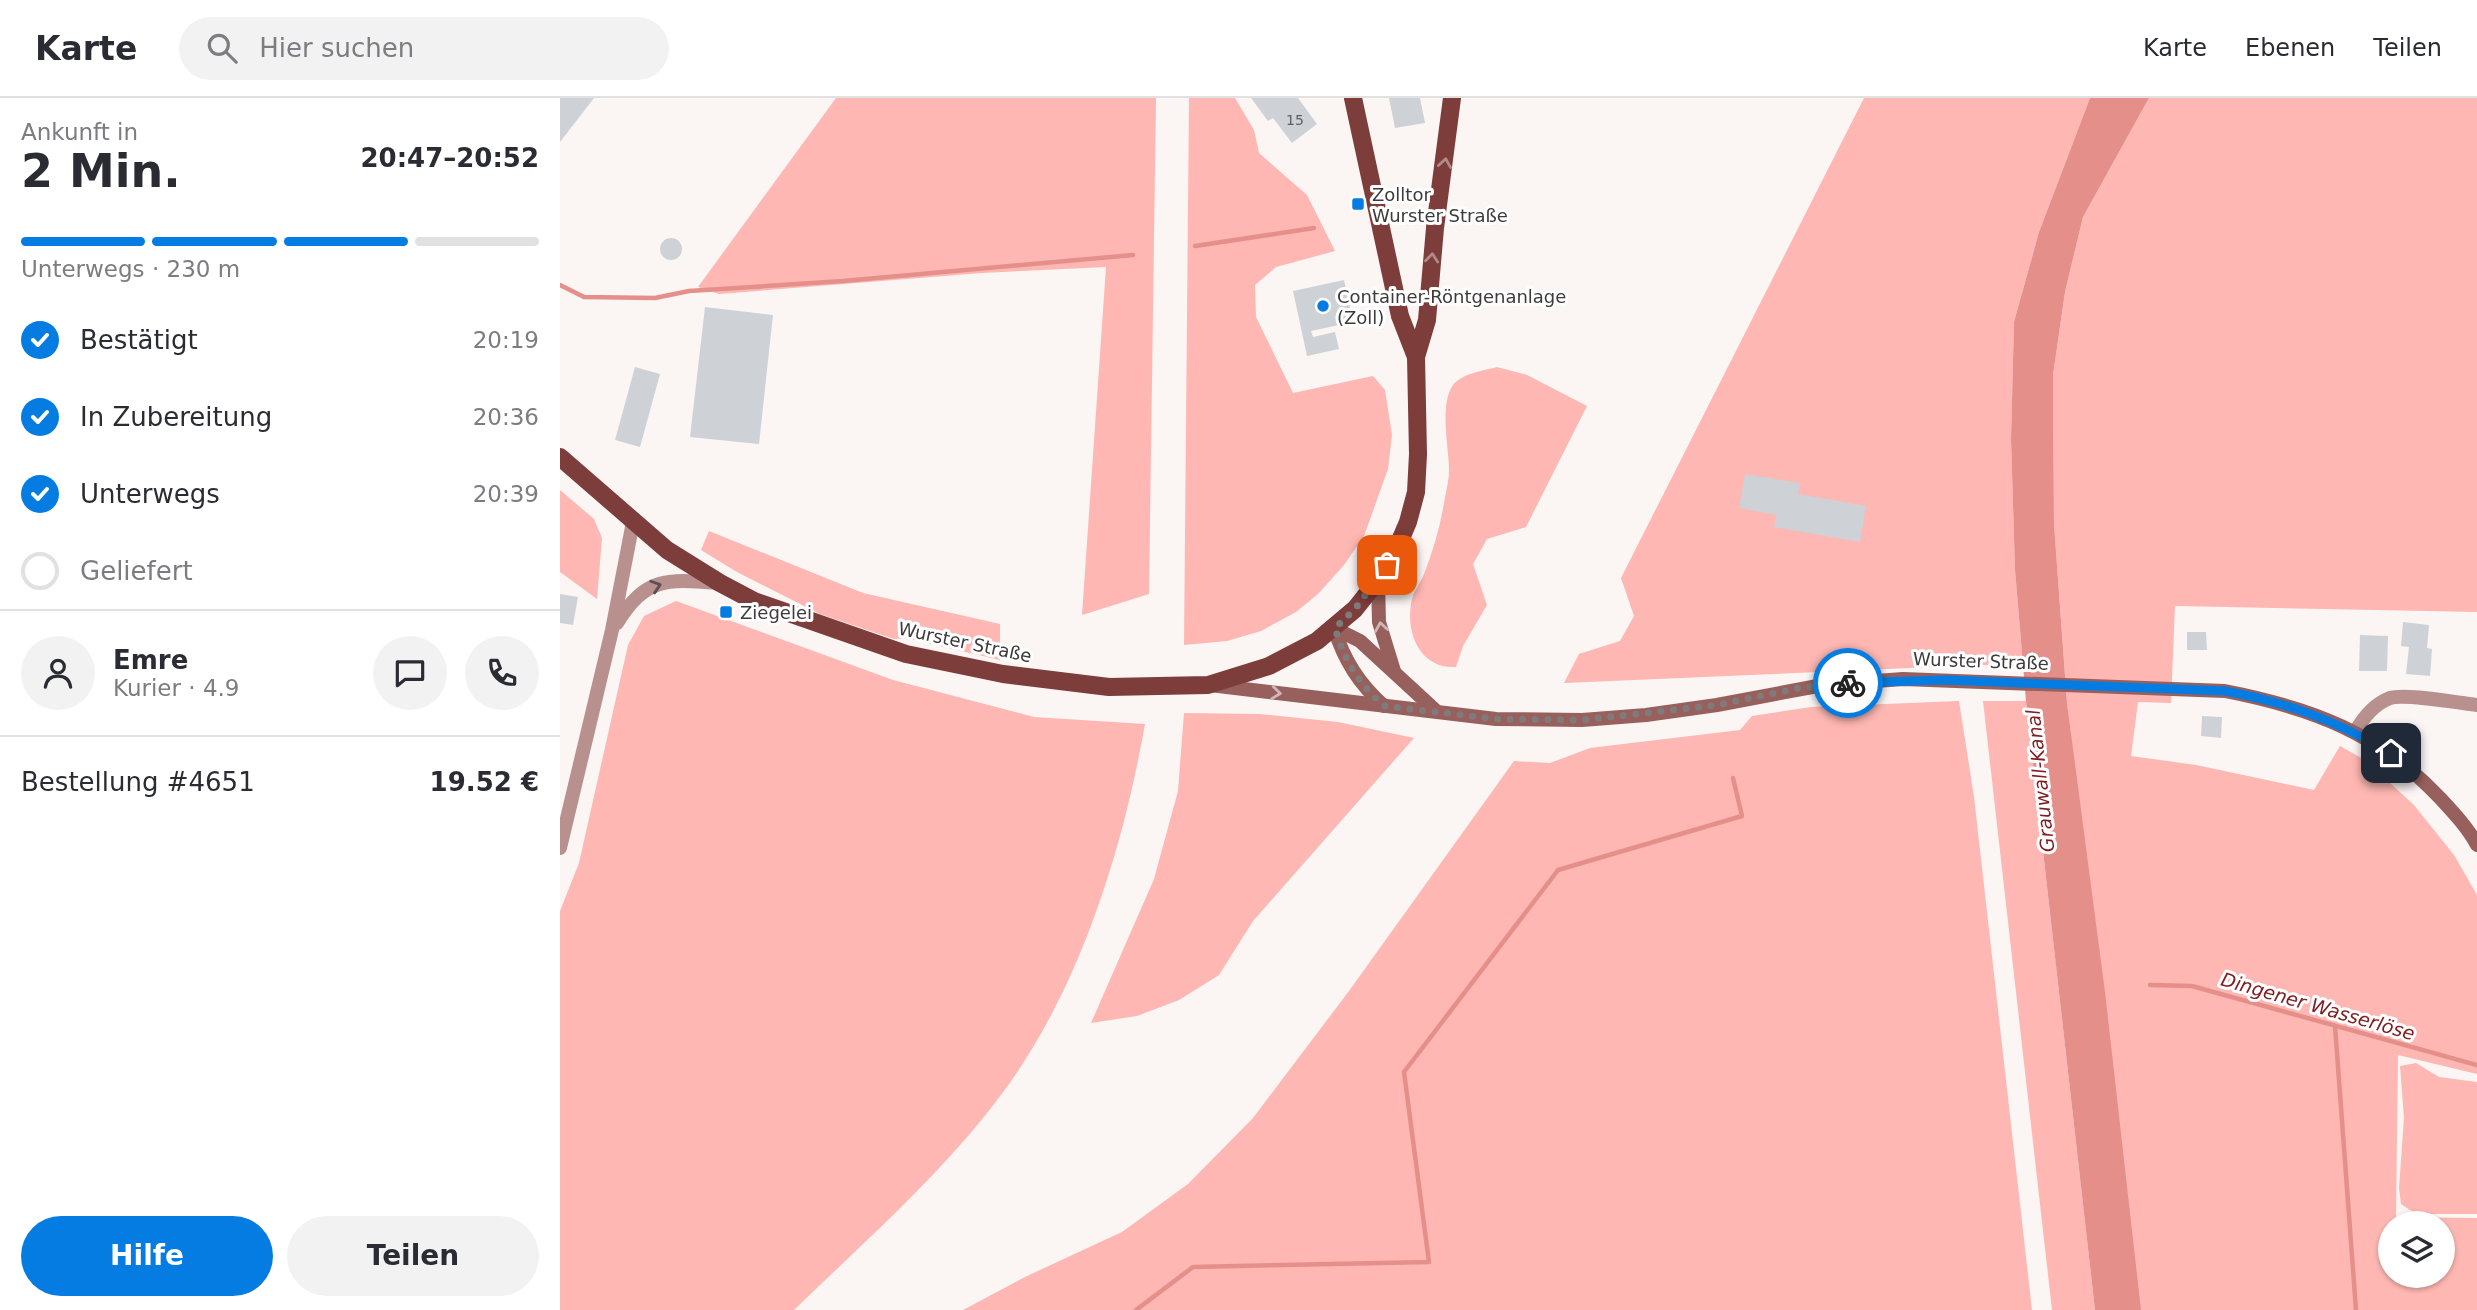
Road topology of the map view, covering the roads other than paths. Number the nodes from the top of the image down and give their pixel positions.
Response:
1 (1353, 98) edge
2 (1452, 98) edge
3 (1416, 357) junction
4 (560, 457) edge
5 (633, 522) junction
6 (1378, 580) junction
7 (720, 583) junction
8 (1335, 628) junction
9 (612, 630) junction
10 (1395, 672) junction
11 (1208, 685) junction
12 (2477, 705) edge
13 (1384, 706) junction
14 (1435, 710) junction
15 (2355, 732) junction
16 (2477, 845) edge
17 (560, 848) edge

1 - 3 main road
3 -> 2 main road
3 - 6 main road, Wurster Straße
4 - 5 main road, Wurster Straße
5 - 7 main road, Wurster Straße
5 - 9 street
6 - 8 main road, Wurster Straße
10 -> 6 main road
9 -> 7 street
7 - 11 main road, Wurster Straße
8 - 10 main road
8 - 11 main road, Wurster Straße
8 - 13 main road
9 - 17 street
10 - 14 main road
11 -> 13 main road, Wurster Straße
12 - 15 street
13 - 14 main road, Wurster Straße
14 - 15 main road, Wurster Straße
15 - 16 main road, Wurster Straße

